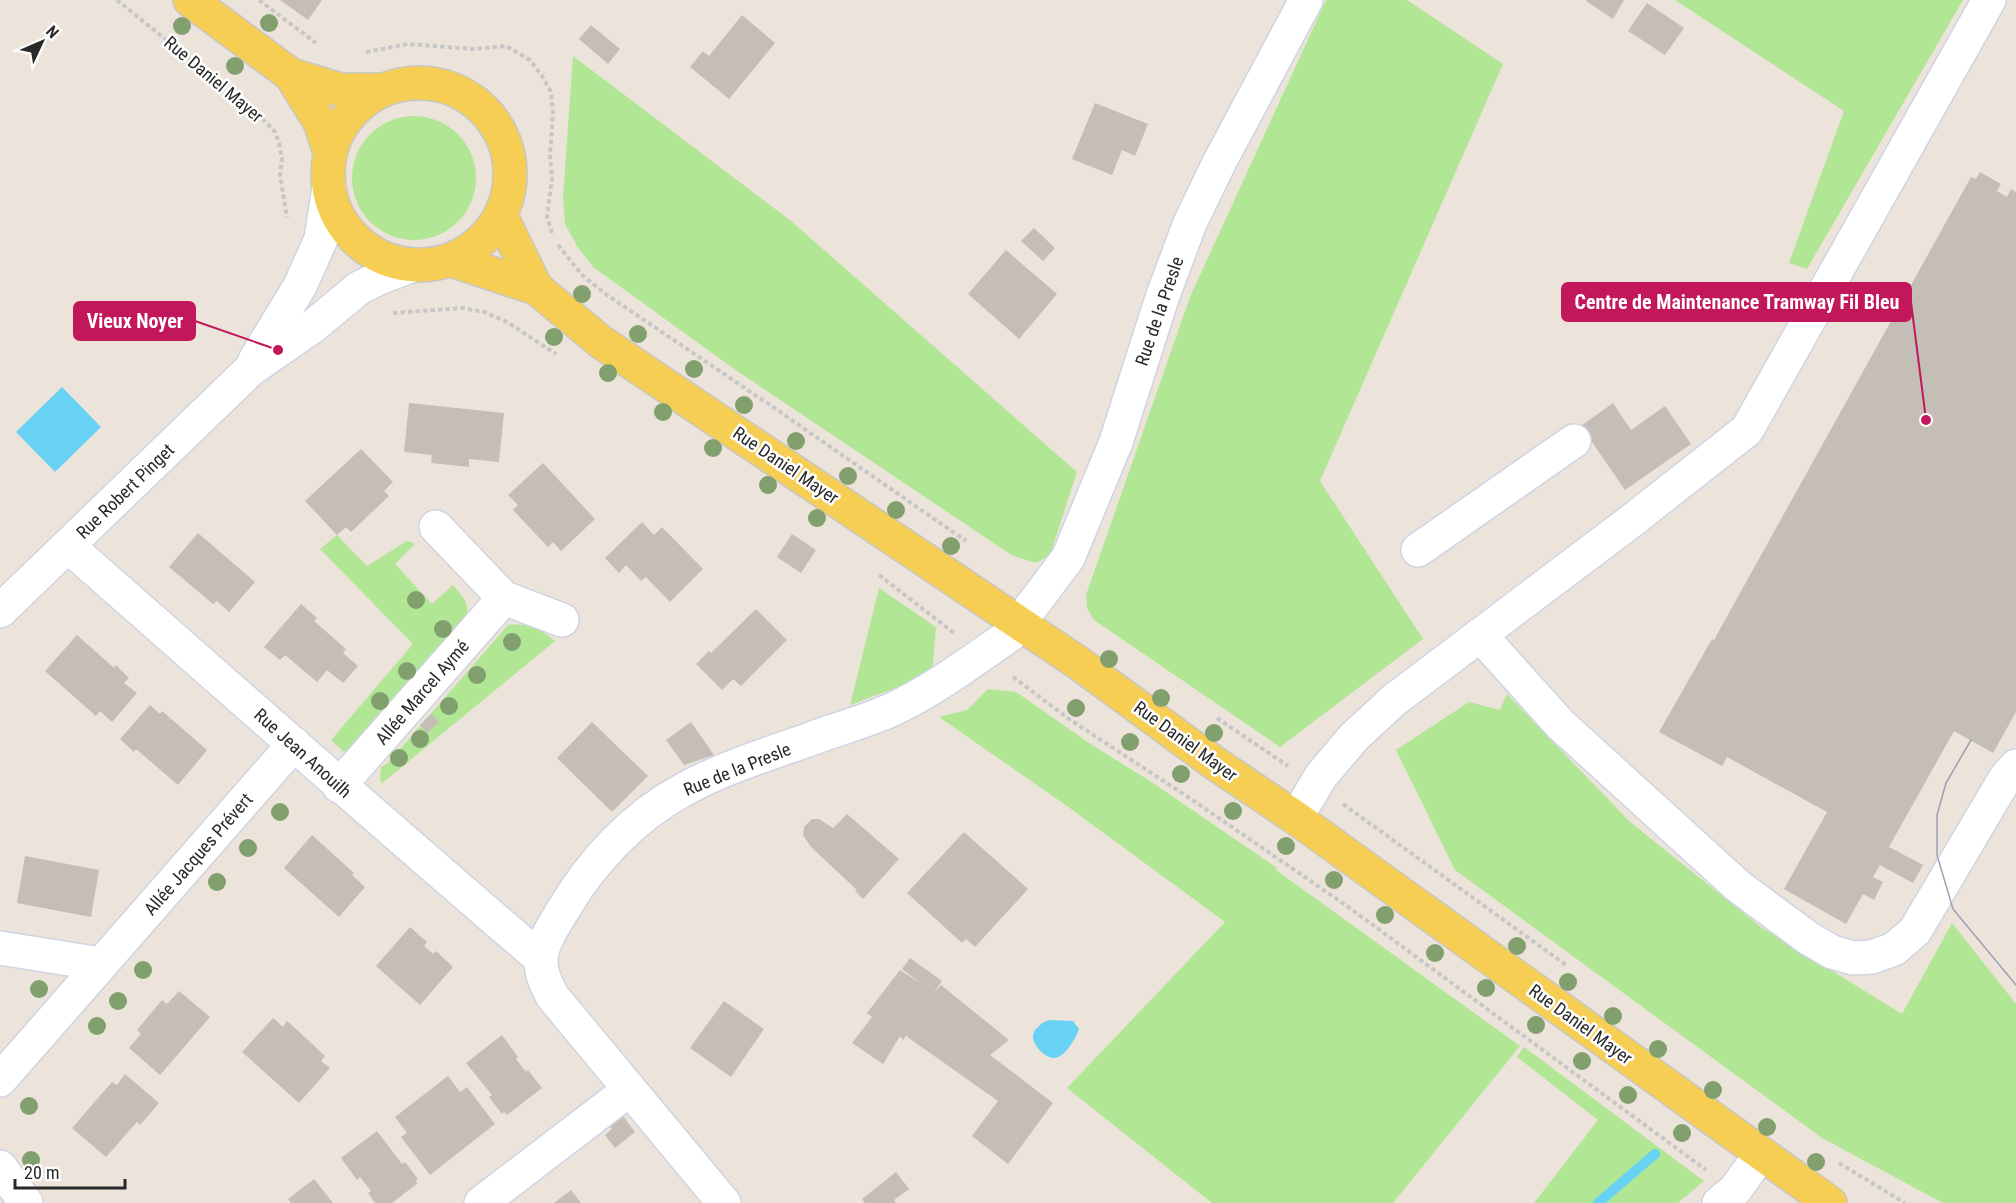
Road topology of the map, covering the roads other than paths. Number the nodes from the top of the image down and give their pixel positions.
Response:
1 (190, 0) edge
2 (1306, 0) edge
3 (1989, 0) edge
4 (291, 75) junction
5 (379, 90) junction
6 (330, 152) junction
7 (329, 188) junction
8 (501, 216) junction
9 (451, 260) junction
10 (413, 265) junction
11 (536, 288) junction
12 (250, 370) junction
13 (1574, 441) dead end
14 (436, 527) dead end
15 (68, 546) junction
16 (1419, 550) dead end
17 (504, 598) junction
18 (0, 611) edge
19 (562, 620) dead end
20 (1015, 629) junction
21 (1479, 636) junction
22 (294, 744) junction
23 (2016, 766) edge
24 (339, 786) junction
25 (1296, 818) junction
26 (0, 948) edge
27 (540, 958) junction
28 (101, 964) junction
29 (0, 1080) edge
30 (629, 1090) junction
31 (1761, 1154) junction
32 (0, 1167) edge
33 (1727, 1196) edge
34 (26, 1203) edge
35 (481, 1203) edge
36 (724, 1203) edge
37 (1830, 1203) edge

1 - 4 main road
2 - 20 street, Rue de la Presle
3 - 21 street
4 - 5 main road
4 - 6 main road
5 - 6 main road
5 - 8 main road
6 - 7 main road
7 - 10 main road
7 - 12 street, Rue Robert Pinget
8 - 9 main road
8 - 11 main road, Rue Daniel Mayer
9 - 10 main road
9 - 11 main road, Rue Daniel Mayer
10 - 12 street, Rue Robert Pinget
11 - 20 main road, Rue Daniel Mayer
12 - 15 street, Rue Robert Pinget
13 - 16 street
14 - 17 street
15 - 18 street, Rue Robert Pinget
15 - 22 street, Rue Jean Anouilh
17 - 19 street
17 - 24 street, Allée Marcel Aymé
20 - 25 main road, Rue Daniel Mayer
20 - 27 street, Rue de la Presle
21 - 23 street
21 - 25 street
22 - 24 street, Rue Jean Anouilh
22 - 28 street, Allée Jacques Prévert
24 - 27 street, Rue Jean Anouilh
25 - 31 main road, Rue Daniel Mayer
26 - 28 street
27 - 30 street
28 - 29 street, Allée Jacques Prévert
30 - 35 street
30 - 36 street
31 - 33 street
31 - 37 main road, Rue Daniel Mayer
32 - 34 street

